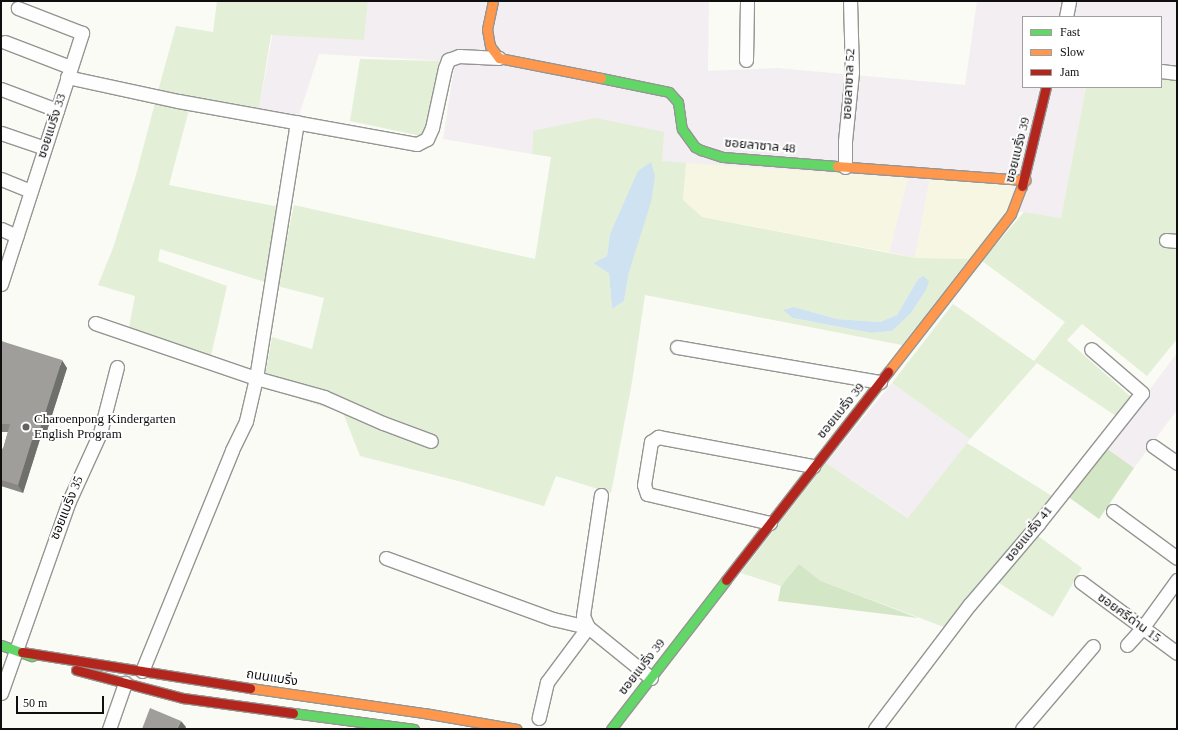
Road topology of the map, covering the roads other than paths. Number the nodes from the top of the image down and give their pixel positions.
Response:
1 (493, 1) edge
2 (747, 1) edge
3 (850, 1) edge
4 (1069, 1) edge
5 (18, 8) dead end
6 (1066, 16) edge
7 (5, 42) dead end
8 (499, 58) junction
9 (746, 60) dead end
10 (69, 72) junction
11 (1162, 72) edge
12 (1177, 73) edge
13 (1046, 88) edge
14 (1, 89) edge
15 (57, 110) junction
16 (297, 122) junction
17 (1, 133) edge
18 (45, 148) junction
19 (845, 166) junction
20 (1, 179) edge
21 (1025, 180) junction
22 (31, 190) junction
23 (1, 229) edge
24 (17, 236) junction
25 (2, 279) edge
26 (95, 324) dead end
27 (677, 346) dead end
28 (1091, 349) dead end
29 (117, 367) dead end
30 (256, 378) junction
31 (880, 382) junction
32 (431, 441) dead end
33 (1153, 446) dead end
34 (1177, 463) edge
35 (813, 466) junction
36 (601, 495) dead end
37 (1113, 511) dead end
38 (770, 523) junction
39 (386, 558) dead end
40 (1177, 558) edge
41 (1177, 580) edge
42 (1081, 582) dead end
43 (588, 627) junction
44 (1142, 627) junction
45 (1, 645) edge
46 (1127, 645) dead end
47 (1093, 646) dead end
48 (20, 651) junction
49 (1177, 653) edge
50 (142, 671) junction
51 (651, 678) junction
52 (125, 683) junction
53 (1, 693) edge
54 (539, 718) dead end
55 (109, 729) edge
56 (414, 729) edge
57 (517, 729) edge
58 (611, 729) edge
59 (875, 729) edge
60 (1022, 729) edge

1 - 8 street
2 - 9 street
3 - 19 street, ซอยลาซาล 52
4 - 6 street
5 - 10 street, ซอยแบริ่ง 33
7 - 10 street
8 - 16 street
8 - 19 street, ซอยลาซาล 48
10 - 15 street, ซอยแบริ่ง 33
10 - 16 street
11 - 12 street
13 - 21 street, ซอยแบริ่ง 39
14 - 15 street
15 - 18 street, ซอยแบริ่ง 33
16 - 30 street
17 - 18 street
18 - 22 street, ซอยแบริ่ง 33
19 - 21 street, ซอยลาซาล 48
20 - 22 street
21 - 31 street, ซอยแบริ่ง 39
22 - 24 street, ซอยแบริ่ง 33
23 - 24 street
24 - 25 street, ซอยแบริ่ง 33
26 - 30 street
27 - 31 street
28 - 59 street, ซอยแบริ่ง 41
29 - 48 street, ซอยแบริ่ง 35
30 - 32 street
30 - 50 street
31 - 35 street, ซอยแบริ่ง 39
33 - 34 street
35 - 38 street, ซอยแบริ่ง 39
35 - 38 street
36 - 43 street
37 - 40 street
38 - 51 street, ซอยแบริ่ง 39
39 - 43 street
41 - 44 street
42 - 44 street, ซอยศรีด่าน 15
43 - 51 street
43 - 54 street
44 - 46 street
44 - 49 street, ซอยศรีด่าน 15
45 - 48 street, ถนนแบริ่ง
47 - 60 street
48 - 50 street, ถนนแบริ่ง
48 - 52 street, ถนนแบริ่ง
48 - 53 street, ซอยแบริ่ง 35
50 - 57 street, ถนนแบริ่ง
51 - 58 street, ซอยแบริ่ง 39
52 - 55 street
52 - 56 street, ถนนแบริ่ง

